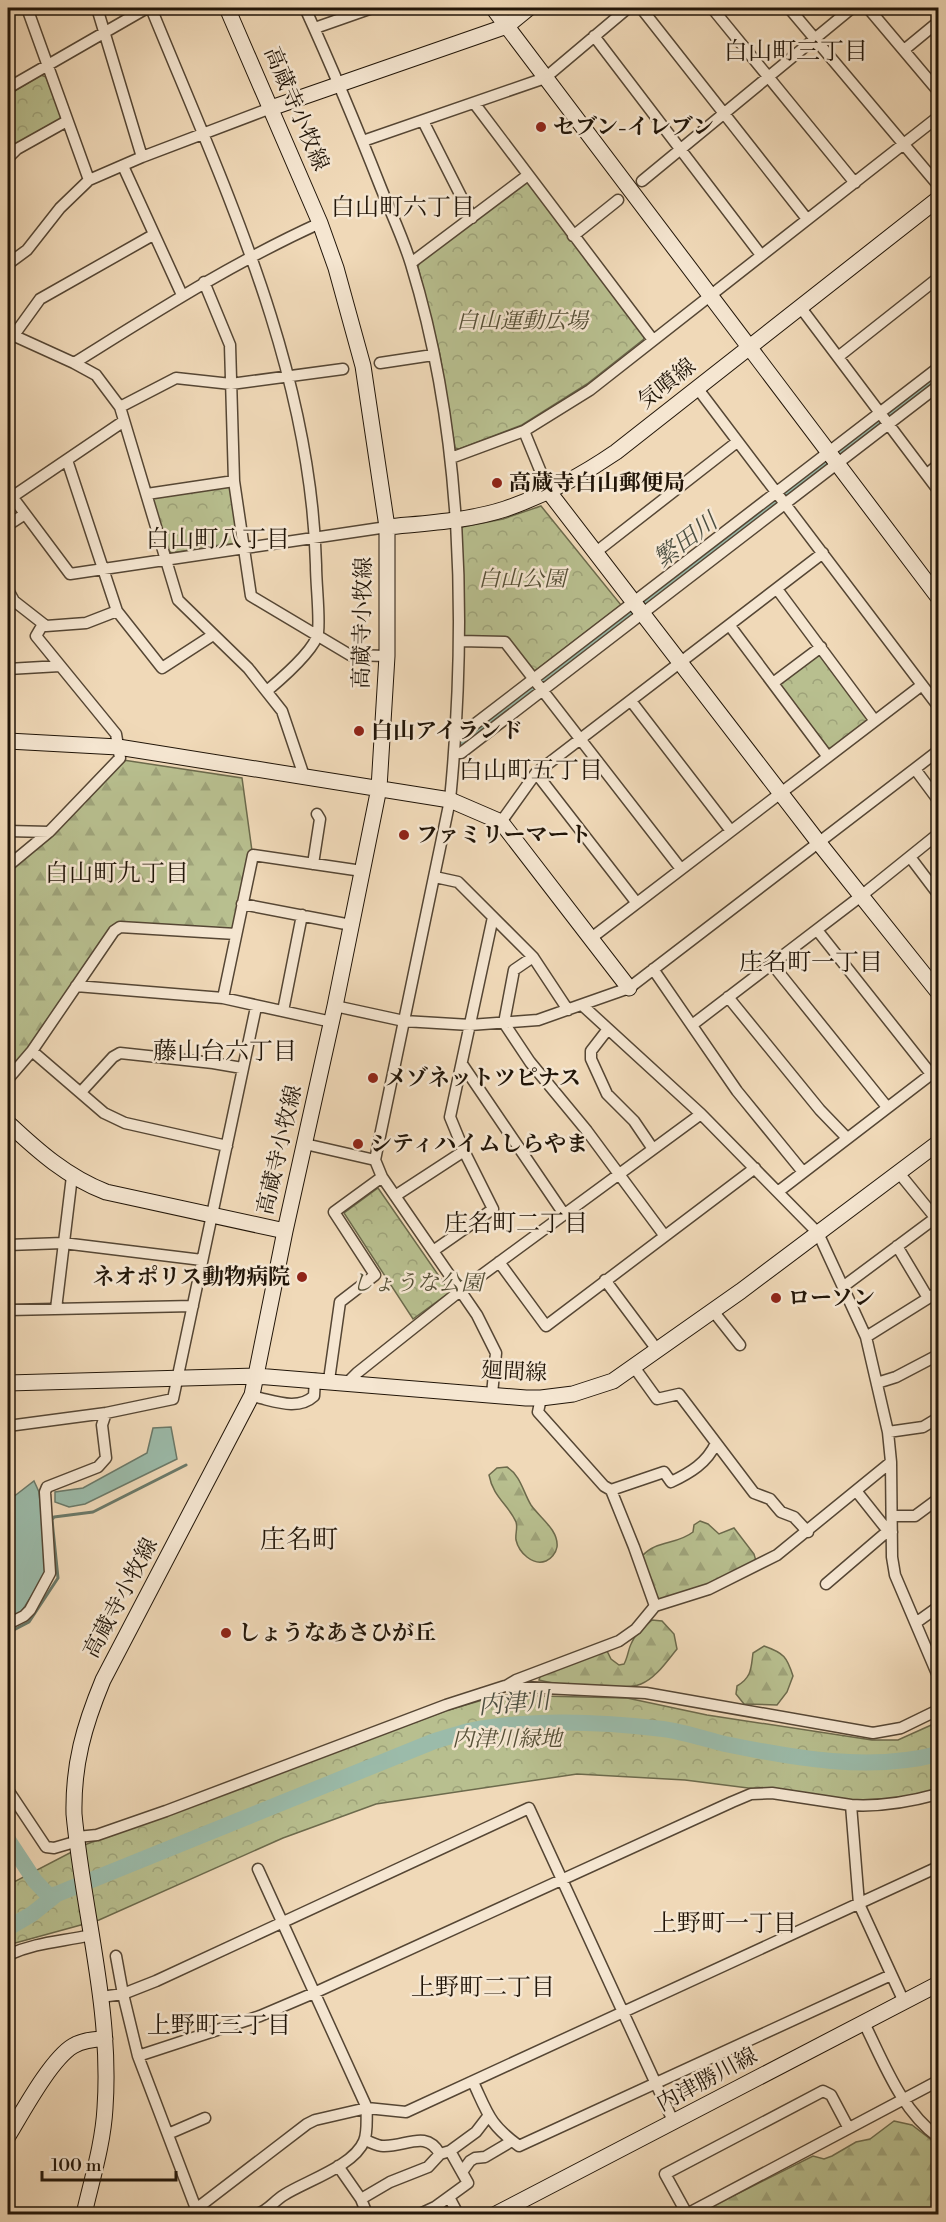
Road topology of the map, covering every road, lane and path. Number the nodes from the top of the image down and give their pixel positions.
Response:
1 (27, 8) edge
2 (97, 8) edge
3 (149, 8) edge
4 (227, 8) edge
5 (305, 8) edge
6 (372, 8) edge
7 (493, 8) edge
8 (529, 8) edge
9 (628, 8) edge
10 (640, 8) edge
11 (712, 8) edge
12 (789, 8) edge
13 (852, 8) edge
14 (868, 8) edge
15 (939, 22) edge
16 (507, 27) junction
17 (315, 28) junction
18 (104, 32) junction
19 (594, 36) junction
20 (814, 38) junction
21 (904, 50) junction
22 (47, 65) junction
23 (768, 76) junction
24 (545, 78) junction
25 (339, 85) junction
26 (8, 88) edge
27 (939, 91) edge
28 (474, 103) junction
29 (272, 108) junction
30 (724, 113) junction
31 (939, 117) edge
32 (67, 121) junction
33 (423, 121) junction
34 (202, 134) junction
35 (363, 141) junction
36 (904, 144) junction
37 (680, 149) junction
38 (142, 157) junction
39 (8, 158) edge
40 (123, 166) junction
41 (528, 175) junction
42 (89, 180) junction
43 (642, 181) dead end
44 (855, 183) junction
45 (939, 185) edge
46 (618, 200) dead end
47 (939, 200) edge
48 (472, 218) junction
49 (807, 219) junction
50 (320, 223) junction
51 (153, 235) junction
52 (573, 236) junction
53 (761, 255) junction
54 (251, 256) junction
55 (411, 263) junction
56 (8, 264) edge
57 (939, 278) edge
58 (204, 282) junction
59 (182, 295) junction
60 (710, 295) junction
61 (801, 308) junction
62 (11, 334) edge
63 (653, 340) junction
64 (750, 347) junction
65 (433, 355) junction
66 (838, 357) junction
67 (74, 363) junction
68 (381, 363) dead end
69 (939, 368) edge
70 (343, 369) dead end
71 (289, 378) junction
72 (231, 384) junction
73 (939, 386) edge
74 (698, 388) junction
75 (120, 407) junction
76 (881, 413) junction
77 (124, 421) junction
78 (889, 425) junction
79 (524, 431) junction
80 (737, 442) junction
81 (451, 458) junction
82 (833, 458) junction
83 (67, 460) junction
84 (939, 465) edge
85 (927, 474) junction
86 (234, 481) junction
87 (939, 490) edge
88 (549, 492) junction
89 (777, 493) junction
90 (10, 494) edge
91 (147, 494) junction
92 (785, 504) junction
93 (25, 514) junction
94 (455, 519) junction
95 (8, 525) edge
96 (387, 527) junction
97 (315, 537) junction
98 (244, 548) junction
99 (596, 552) junction
100 (823, 553) junction
101 (167, 559) junction
102 (104, 569) junction
103 (777, 589) junction
104 (8, 590) edge
105 (939, 597) edge
106 (639, 607) junction
107 (117, 611) junction
108 (43, 624) junction
109 (730, 626) junction
110 (213, 634) junction
111 (318, 635) junction
112 (460, 641) junction
113 (821, 647) junction
114 (387, 656) junction
115 (681, 662) junction
116 (60, 666) junction
117 (8, 669) edge
118 (534, 679) junction
119 (773, 683) junction
120 (922, 685) junction
121 (268, 690) junction
122 (542, 690) junction
123 (631, 701) junction
124 (939, 706) edge
125 (875, 721) junction
126 (456, 733) junction
127 (581, 740) junction
128 (8, 741) edge
129 (118, 747) junction
130 (939, 752) edge
131 (455, 753) junction
132 (828, 757) junction
133 (915, 769) junction
134 (536, 773) junction
135 (304, 776) junction
136 (379, 788) junction
137 (781, 793) junction
138 (450, 800) junction
139 (939, 800) edge
140 (317, 814) dead end
141 (501, 822) junction
142 (8, 831) edge
143 (731, 831) junction
144 (50, 832) junction
145 (939, 834) edge
146 (819, 843) junction
147 (910, 857) junction
148 (313, 864) junction
149 (8, 866) edge
150 (681, 869) junction
151 (362, 871) junction
152 (435, 877) junction
153 (939, 894) edge
154 (861, 896) junction
155 (636, 902) junction
156 (242, 904) junction
157 (302, 915) junction
158 (493, 917) junction
159 (351, 926) junction
160 (817, 930) junction
161 (236, 934) junction
162 (590, 939) junction
163 (533, 957) junction
164 (772, 964) junction
165 (653, 969) junction
166 (76, 986) junction
167 (628, 988) junction
168 (939, 992) edge
169 (728, 997) junction
170 (223, 998) junction
171 (582, 1005) junction
172 (256, 1006) junction
173 (335, 1006) junction
174 (568, 1010) junction
175 (283, 1011) junction
176 (404, 1021) junction
177 (332, 1022) junction
178 (504, 1023) junction
179 (470, 1025) junction
180 (692, 1025) junction
181 (609, 1029) junction
182 (32, 1051) junction
183 (462, 1064) junction
184 (242, 1068) junction
185 (935, 1072) edge
186 (8, 1079) edge
187 (81, 1092) junction
188 (887, 1107) junction
189 (701, 1114) junction
190 (8, 1123) edge
191 (847, 1138) junction
192 (939, 1143) edge
193 (305, 1144) junction
194 (227, 1146) junction
195 (653, 1149) junction
196 (464, 1151) junction
197 (375, 1160) junction
198 (755, 1168) junction
199 (803, 1172) junction
200 (899, 1173) junction
201 (618, 1174) junction
202 (72, 1176) junction
203 (382, 1177) junction
204 (778, 1191) junction
205 (395, 1196) junction
206 (564, 1214) junction
207 (212, 1215) junction
208 (938, 1218) edge
209 (285, 1231) junction
210 (818, 1233) junction
211 (664, 1235) junction
212 (63, 1243) junction
213 (8, 1245) edge
214 (897, 1246) junction
215 (433, 1251) junction
216 (202, 1260) junction
217 (499, 1262) junction
218 (605, 1280) junction
219 (844, 1286) junction
220 (460, 1291) junction
221 (939, 1292) edge
222 (928, 1298) junction
223 (193, 1306) junction
224 (56, 1309) junction
225 (8, 1310) edge
226 (713, 1311) junction
227 (866, 1337) junction
228 (741, 1345) dead end
229 (658, 1351) junction
230 (939, 1355) edge
231 (634, 1367) junction
232 (179, 1376) junction
233 (256, 1376) junction
234 (322, 1380) junction
235 (348, 1382) junction
236 (8, 1383) edge
237 (877, 1383) junction
238 (492, 1394) junction
239 (260, 1398) dead end
240 (541, 1398) junction
241 (106, 1413) junction
242 (939, 1418) edge
243 (8, 1426) edge
244 (888, 1432) junction
245 (716, 1443) junction
246 (891, 1462) junction
247 (611, 1490) junction
248 (857, 1492) junction
249 (939, 1499) edge
250 (892, 1516) junction
251 (890, 1531) junction
252 (808, 1532) junction
253 (826, 1584) dead end
254 (655, 1606) junction
255 (939, 1606) edge
256 (917, 1622) junction
257 (8, 1624) edge
258 (939, 1676) edge
259 (504, 1686) junction
260 (939, 1710) edge
261 (8, 1790) edge
262 (939, 1794) edge
263 (851, 1805) junction
264 (78, 1841) junction
265 (939, 1867) edge
266 (258, 1869) dead end
267 (562, 1880) junction
268 (859, 1904) junction
269 (283, 1922) junction
270 (91, 1933) junction
271 (8, 1955) edge
272 (116, 1956) dead end
273 (891, 1975) junction
274 (939, 1984) edge
275 (315, 1993) junction
276 (123, 1994) junction
277 (101, 1997) junction
278 (904, 2002) junction
279 (623, 2012) junction
280 (864, 2023) junction
281 (105, 2039) junction
282 (138, 2056) junction
283 (939, 2081) edge
284 (473, 2082) junction
285 (655, 2083) junction
286 (904, 2100) junction
287 (367, 2108) junction
288 (489, 2117) junction
289 (205, 2118) dead end
290 (674, 2123) junction
291 (848, 2127) junction
292 (168, 2134) junction
293 (8, 2136) edge
294 (939, 2137) edge
295 (365, 2140) junction
296 (511, 2140) junction
297 (445, 2152) junction
298 (338, 2166) junction
299 (462, 2172) junction
300 (449, 2197) junction
301 (361, 2199) junction
302 (197, 2212) edge
303 (84, 2214) edge
304 (261, 2214) edge
305 (367, 2214) edge
306 (420, 2214) edge
307 (458, 2214) edge
308 (496, 2214) edge
309 (687, 2214) edge

1 - 22 street
2 - 18 street
3 - 18 street
3 - 34 street
4 - 29 street, 高蔵寺小牧線
5 - 17 street
6 - 17 street
7 - 16 street
8 - 16 street
9 - 19 street
10 - 30 street
11 - 23 street
12 - 20 street
13 - 20 street
14 - 21 street
15 - 21 street
16 - 24 street
16 - 25 street
17 - 25 street
18 - 22 street
18 - 38 street
19 - 24 street
19 - 37 street
20 - 23 street
20 - 36 street
21 - 27 street
22 - 26 street
22 - 32 street
23 - 30 street
23 - 44 street
24 - 28 street
24 - 60 street
25 - 29 street
25 - 35 street
28 - 33 street
28 - 41 street
29 - 34 street
29 - 50 street, 高蔵寺小牧線
30 - 37 street
30 - 49 street
31 - 36 street
32 - 39 street
32 - 42 street
33 - 35 street
33 - 48 street
34 - 38 street
34 - 54 street
35 - 55 street
36 - 44 street
36 - 45 street
37 - 43 street
37 - 53 street
38 - 40 street
40 - 42 street
40 - 51 street
41 - 48 street
41 - 52 street
42 - 56 street
44 - 49 street
46 - 52 street
47 - 61 street, 気噴線
48 - 55 street
49 - 53 street
50 - 54 street
50 - 96 street, 高蔵寺小牧線
51 - 59 street
51 - 62 street
52 - 63 street
53 - 60 street
54 - 58 street
54 - 71 street
55 - 65 street
57 - 66 street
58 - 59 street
58 - 72 street
59 - 67 street
60 - 63 street
60 - 64 street
61 - 64 street, 気噴線
61 - 66 street
62 - 67 street
63 - 79 street
64 - 74 street, 気噴線
64 - 82 street
65 - 68 street
65 - 81 street
66 - 76 street
67 - 75 street
69 - 76 street
70 - 71 street
71 - 72 street
71 - 97 street
72 - 75 street
72 - 86 street
73 - 78 street
74 - 80 street
74 - 88 street, 気噴線
75 - 77 street
76 - 78 street
76 - 82 street
77 - 83 street
77 - 91 street
78 - 82 street
78 - 85 street
79 - 81 street
79 - 88 street
80 - 89 street
80 - 99 street
81 - 94 street
82 - 89 street
82 - 92 street
82 - 105 street
83 - 90 street
83 - 102 street
84 - 85 street
85 - 87 street
86 - 91 street
86 - 98 street
88 - 94 street, 気噴線
88 - 99 street
89 - 92 street
89 - 106 street
90 - 93 street
91 - 101 street
92 - 100 street
92 - 106 street
93 - 95 street
93 - 102 street
94 - 96 street, 気噴線
94 - 112 street
96 - 97 street
96 - 114 street, 高蔵寺小牧線
97 - 98 street
97 - 111 street
98 - 101 street
98 - 111 street
99 - 106 street
100 - 103 street
100 - 120 street
101 - 102 street
101 - 110 street
102 - 107 street
103 - 109 street
103 - 113 street
104 - 108 street
106 - 115 street
106 - 118 street
106 - 122 street
107 - 108 street
107 - 110 street
108 - 116 street
109 - 115 street
109 - 119 street
110 - 121 street
111 - 114 street
111 - 121 street
112 - 118 street
112 - 126 street
113 - 119 street
113 - 125 street
114 - 136 street, 高蔵寺小牧線
115 - 123 street
115 - 137 street
116 - 117 street
116 - 129 street
118 - 122 street
118 - 126 street
119 - 132 street
120 - 124 street
120 - 125 street
121 - 135 street
122 - 127 street
122 - 131 street
123 - 127 street
123 - 143 street
125 - 132 street
126 - 131 street
127 - 134 street
127 - 150 street
128 - 129 street
129 - 135 street
129 - 144 street
130 - 133 street
131 - 138 street
132 - 137 street
133 - 139 street
133 - 146 street
134 - 141 street
134 - 155 street
135 - 136 street
136 - 138 street
136 - 151 street, 高蔵寺小牧線
137 - 143 street
137 - 146 street
138 - 141 street
138 - 152 street
140 - 148 street
141 - 162 street
142 - 144 street
143 - 150 street
144 - 149 street
145 - 147 street
146 - 154 street
146 - 165 street
147 - 153 street
147 - 154 street
148 - 151 street
148 - 156 street
150 - 155 street
151 - 159 street, 高蔵寺小牧線
152 - 158 street
152 - 176 street
154 - 160 street
154 - 168 street
155 - 162 street
156 - 157 street
156 - 161 street
157 - 159 street
157 - 175 street
158 - 163 street
158 - 179 street
159 - 173 street, 高蔵寺小牧線
160 - 164 street
160 - 185 street
161 - 166 street
161 - 170 street
162 - 167 street
163 - 174 street
163 - 178 street
164 - 169 street
164 - 188 street
165 - 167 street
165 - 180 street
166 - 170 street
166 - 182 street
167 - 171 street
169 - 180 street
169 - 191 street
170 - 172 street
171 - 174 street
171 - 181 street
172 - 175 street
172 - 184 street
173 - 176 street
173 - 177 street, 高蔵寺小牧線
174 - 178 street
175 - 177 street
176 - 179 street
176 - 197 street
177 - 193 street, 高蔵寺小牧線
178 - 179 street
178 - 201 street
179 - 183 street
180 - 199 street
181 - 189 street
181 - 195 street
182 - 186 street
182 - 187 street
183 - 196 street
183 - 206 street
184 - 187 street
184 - 194 street
185 - 188 street
187 - 194 street
188 - 191 street
189 - 195 street
189 - 198 street
190 - 202 street
191 - 199 street
192 - 200 street, 廻間線
193 - 197 street
193 - 209 street, 高蔵寺小牧線
194 - 207 street
195 - 201 street
196 - 205 street
196 - 215 street
197 - 203 street
198 - 204 street
198 - 211 street
199 - 204 street
200 - 208 street
200 - 210 street, 廻間線
201 - 206 street
201 - 211 street
202 - 207 street
202 - 212 street
203 - 205 street
203 - 234 street
204 - 210 street
205 - 215 street
206 - 217 street
207 - 209 street
207 - 216 street
208 - 214 street
209 - 233 street, 高蔵寺小牧線
210 - 219 street
210 - 226 street, 廻間線
211 - 218 street
212 - 213 street
212 - 216 street
212 - 224 street
214 - 219 street
214 - 222 street
215 - 220 street
216 - 223 street
217 - 218 street
217 - 220 street
218 - 229 street
219 - 227 street
220 - 235 street
220 - 238 street
221 - 222 street
222 - 227 street
223 - 224 street
223 - 232 street
224 - 225 street
226 - 228 street
226 - 229 street, 廻間線
227 - 237 street
229 - 231 street, 廻間線
230 - 237 street
231 - 240 street, 廻間線
231 - 245 street
232 - 233 street, 廻間線
232 - 236 street, 廻間線
232 - 241 street
233 - 234 street, 廻間線
233 - 264 street, 高蔵寺小牧線
234 - 235 street, 廻間線
234 - 239 street
235 - 238 street, 廻間線
237 - 244 street
238 - 240 street, 廻間線
240 - 247 street
241 - 243 street
241 - 257 street
242 - 244 street
244 - 246 street
245 - 247 street
245 - 252 street
246 - 248 street
246 - 250 street
247 - 254 street
248 - 251 street
248 - 252 street
249 - 250 street
250 - 251 street
251 - 253 street
251 - 256 street
252 - 254 street
254 - 259 street
255 - 256 street
256 - 258 street
259 - 260 street
259 - 264 street
261 - 264 street
262 - 263 street
263 - 267 street
263 - 268 street
264 - 270 street, 高蔵寺小牧線
265 - 268 street
266 - 269 street
267 - 269 street
267 - 275 street
267 - 279 street
268 - 273 street
268 - 279 street
269 - 275 street
269 - 276 street
270 - 271 street
270 - 277 street, 高蔵寺小牧線
272 - 276 street
273 - 278 street
273 - 285 street
274 - 278 street, 内津勝川線
275 - 282 street
275 - 287 street
276 - 277 street
276 - 282 street
277 - 281 street, 高蔵寺小牧線
278 - 280 street, 内津勝川線
279 - 284 street
279 - 285 street
280 - 286 street
280 - 290 street, 内津勝川線
281 - 293 street
281 - 303 street, 高蔵寺小牧線
282 - 292 street
283 - 286 street
284 - 287 street
284 - 288 street
285 - 290 street
285 - 296 street
286 - 291 street
286 - 294 street
287 - 295 street
287 - 302 street
288 - 296 street
288 - 297 street
289 - 292 street
290 - 308 street, 内津勝川線
291 - 309 street
291 - 309 street
292 - 302 street
295 - 297 street
295 - 298 street
296 - 299 street
297 - 299 street
297 - 301 street
298 - 301 street
298 - 304 street
299 - 300 street
300 - 306 street
300 - 307 street
301 - 305 street

